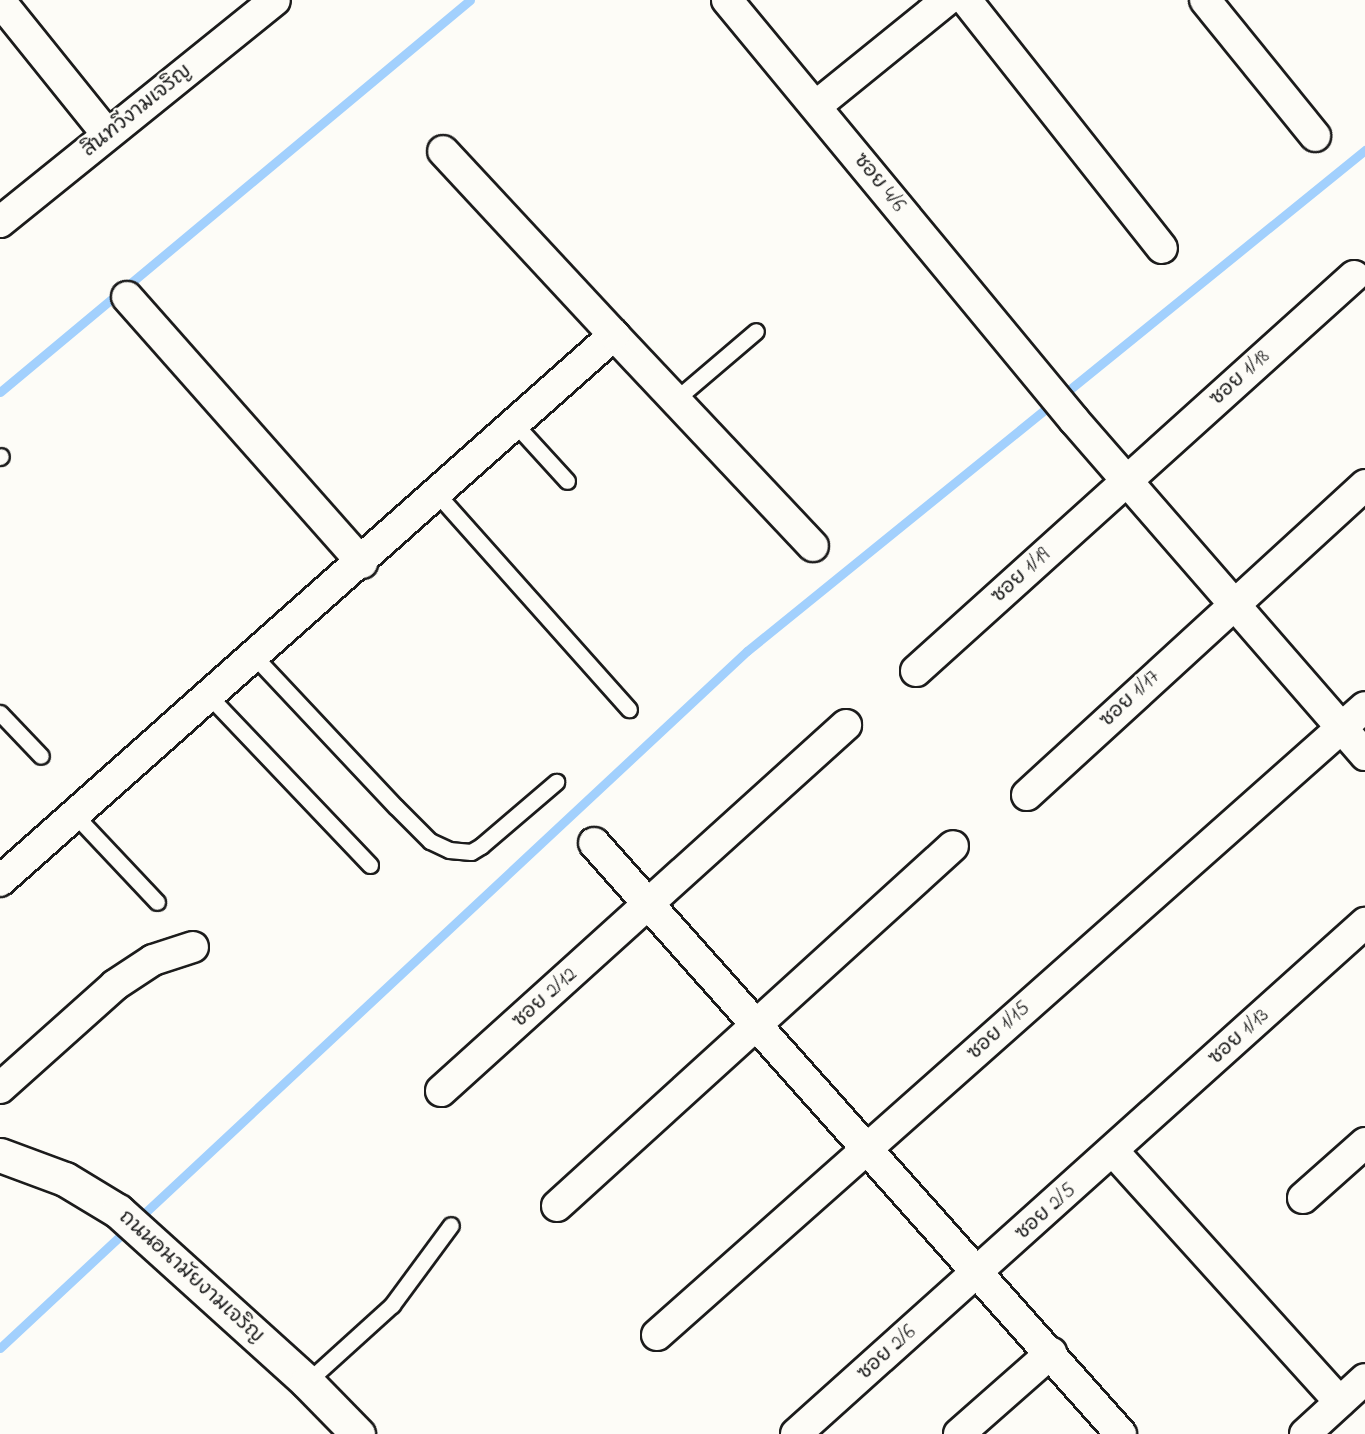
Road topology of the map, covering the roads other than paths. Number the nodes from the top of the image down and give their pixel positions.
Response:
1 (0, 0) edge
2 (275, 0) edge
3 (727, 0) edge
4 (948, 0) edge
5 (966, 0) edge
6 (1205, 0) edge
7 (816, 106) junction
8 (107, 134) junction
9 (1315, 136) dead end
10 (443, 151) dead end
11 (0, 222) edge
12 (1161, 248) dead end
13 (1354, 276) dead end
14 (127, 297) dead end
15 (756, 332) dead end
16 (614, 335) junction
17 (675, 400) junction
18 (515, 424) junction
19 (1126, 480) junction
20 (567, 481) dead end
21 (1365, 484) edge
22 (438, 495) junction
23 (813, 546) dead end
24 (362, 563) junction
25 (1232, 604) junction
26 (254, 656) junction
27 (916, 671) dead end
28 (210, 697) junction
29 (1365, 707) edge
30 (629, 709) dead end
31 (0, 712) edge
32 (846, 725) dead end
33 (1342, 728) junction
34 (1365, 755) edge
35 (41, 756) dead end
36 (556, 782) dead end
37 (1027, 795) dead end
38 (76, 816) junction
39 (594, 843) dead end
40 (953, 846) dead end
41 (370, 865) dead end
42 (0, 881) edge
43 (157, 902) dead end
44 (649, 904) junction
45 (1365, 923) edge
46 (193, 946) dead end
47 (758, 1026) junction
48 (0, 1088) edge
49 (441, 1092) dead end
50 (1365, 1143) edge
51 (867, 1148) junction
52 (1113, 1151) junction
53 (3, 1161) edge
54 (1303, 1198) dead end
55 (557, 1206) dead end
56 (450, 1225) dead end
57 (979, 1272) junction
58 (657, 1335) dead end
59 (1051, 1353) junction
60 (1365, 1380) edge
61 (307, 1382) junction
62 (1340, 1402) junction
63 (358, 1434) edge
64 (796, 1434) edge
65 (959, 1434) edge
66 (1121, 1434) edge
67 (1305, 1434) edge

1 - 8 street
2 - 8 street, สินทวีงามเจริญ
3 - 7 street, ซอย 4/6
4 - 7 street
5 - 12 street
6 - 9 street
7 - 19 street, ซอย 4/6
8 - 11 street, สินทวีงามเจริญ
10 - 16 street
13 - 19 street, ซอย 1/18
14 - 24 street
15 - 17 lane
16 - 17 street
16 - 18 street
17 - 23 street
18 - 20 lane
18 - 22 street
19 - 25 street, ซอย 4/6
19 - 27 street, ซอย 1/19
21 - 25 street, ซอย 1/17
22 - 24 street
22 - 30 lane
24 - 26 street
25 - 33 street, ซอย 4/6
25 - 37 street, ซอย 1/17
26 - 28 street
26 - 36 lane
28 - 38 street
28 - 41 lane
29 - 33 street, ซอย 1/15
31 - 35 lane
32 - 44 street, ซอย 2/12
33 - 34 street, ซอย 4/6
33 - 51 street, ซอย 1/15
38 - 42 street
38 - 43 lane
39 - 44 street
40 - 47 street
44 - 47 street
44 - 49 street, ซอย 2/12
45 - 52 street, ซอย 1/13
46 - 48 street
47 - 51 street
47 - 55 street
50 - 54 street
51 - 57 street
51 - 58 street, ซอย 1/15
52 - 57 street, ซอย 2/5
52 - 62 street
53 - 61 street, ถนนอนามัยงามเจริญ
56 - 61 lane
57 - 59 street
57 - 64 street, ซอย 2/6
59 - 65 street
59 - 66 street
60 - 62 street
61 - 63 street, ถนนอนามัยงามเจริญ
62 - 67 street

